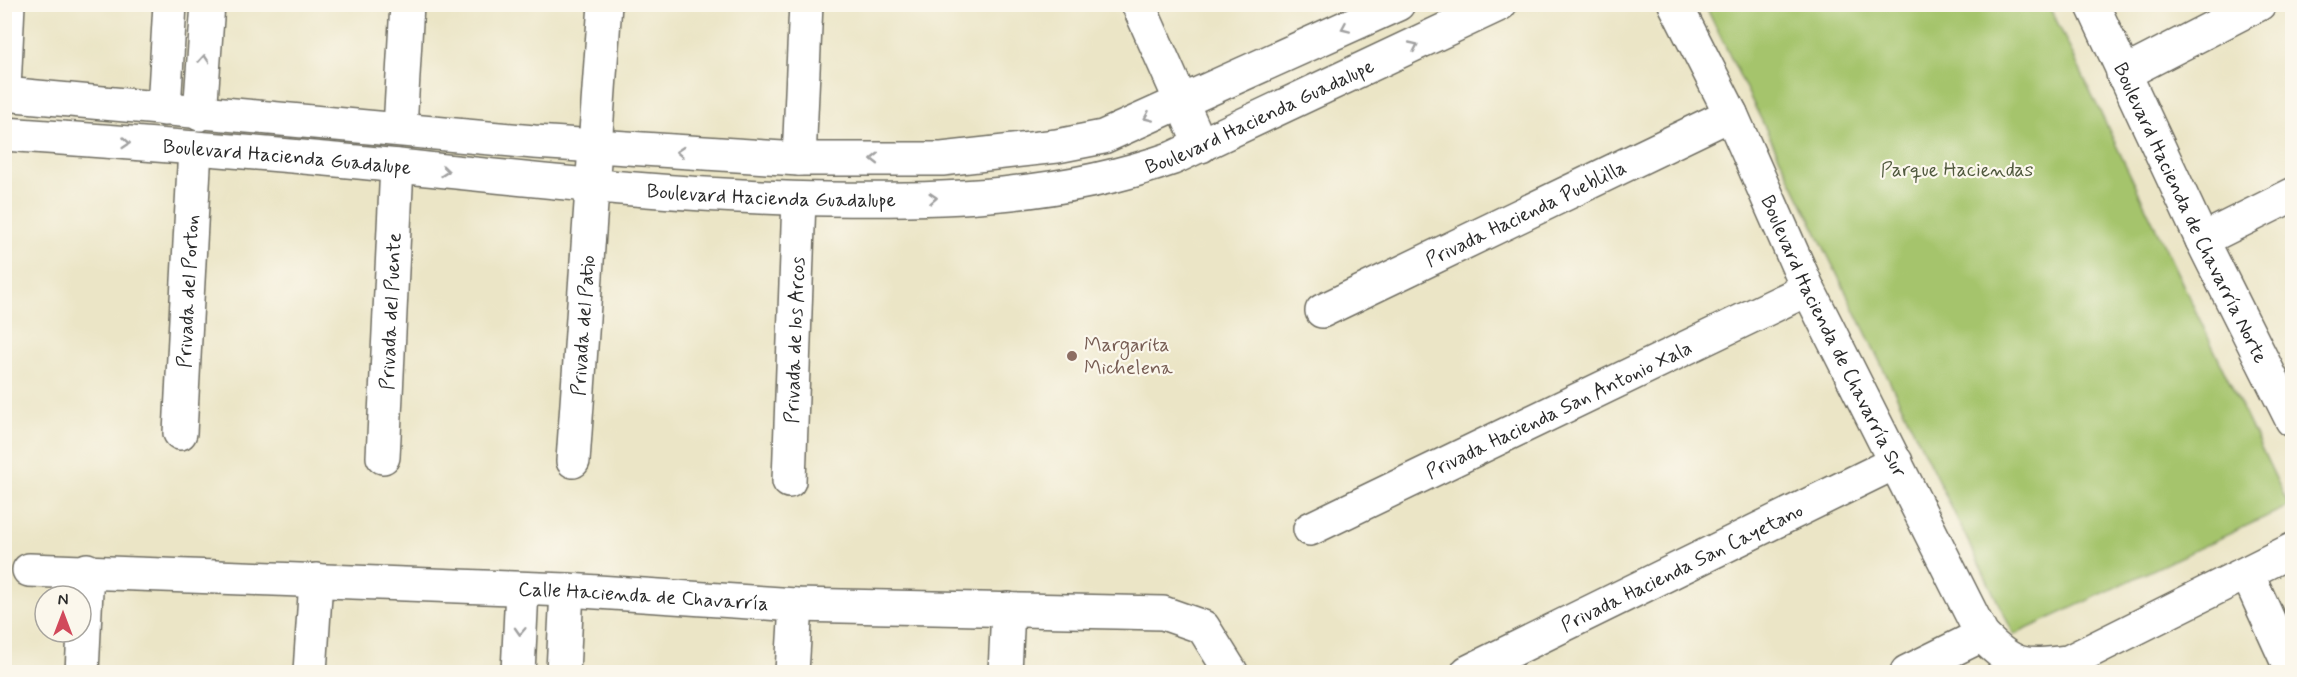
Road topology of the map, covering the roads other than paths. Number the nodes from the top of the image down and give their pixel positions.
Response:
1 (8, 4) edge
2 (170, 4) edge
3 (208, 4) edge
4 (407, 4) edge
5 (605, 4) edge
6 (806, 4) edge
7 (1138, 4) edge
8 (1398, 4) edge
9 (1500, 4) edge
10 (1676, 4) edge
11 (2092, 4) edge
12 (2259, 4) edge
13 (1448, 16) edge
14 (2123, 74) junction
15 (4, 89) edge
16 (4, 94) edge
17 (85, 101) junction
18 (1183, 101) junction
19 (164, 109) junction
20 (200, 114) junction
21 (1731, 114) junction
22 (400, 129) junction
23 (4, 134) edge
24 (82, 140) junction
25 (1202, 146) junction
26 (597, 147) junction
27 (195, 148) junction
28 (799, 159) junction
29 (397, 166) junction
30 (593, 187) junction
31 (2292, 195) edge
32 (799, 199) junction
33 (2202, 240) junction
34 (1808, 290) junction
35 (1322, 311) dead end
36 (2291, 416) edge
37 (180, 433) dead end
38 (383, 457) dead end
39 (573, 461) dead end
40 (1896, 462) junction
41 (789, 481) dead end
42 (1310, 530) dead end
43 (2288, 555) edge
44 (29, 570) dead end
45 (87, 570) junction
46 (2247, 573) junction
47 (316, 580) junction
48 (522, 590) junction
49 (567, 590) junction
50 (796, 605) junction
51 (1008, 609) junction
52 (1982, 635) junction
53 (2071, 667) edge
54 (1229, 671) edge
55 (82, 672) edge
56 (310, 672) edge
57 (518, 672) edge
58 (563, 672) edge
59 (792, 672) edge
60 (1005, 672) edge
61 (1468, 672) edge
62 (1907, 672) edge
63 (2292, 672) edge

1 - 15 street
2 - 19 street
20 -> 3 street
4 - 22 street
5 - 26 street, Privada del Patio
6 - 28 street
7 - 18 street
8 -> 18 street, Boulevard Hacienda Guadalupe
9 - 13 street, Boulevard Hacienda Guadalupe
10 - 21 street, Boulevard Hacienda de Chavarría Sur
11 - 14 street, Boulevard Hacienda de Chavarría Norte
12 - 14 street
25 -> 13 street, Boulevard Hacienda Guadalupe
14 - 33 street, Boulevard Hacienda de Chavarría Norte
16 - 17 street, Boulevard Hacienda Guadalupe
17 - 19 street, Boulevard Hacienda Guadalupe
17 - 24 street
18 - 25 street
18 -> 28 street, Boulevard Hacienda Guadalupe
19 - 20 street, Boulevard Hacienda Guadalupe
20 - 22 street, Boulevard Hacienda Guadalupe
21 - 34 street, Boulevard Hacienda de Chavarría Sur
21 - 35 street, Privada Hacienda Pueblilla
22 - 26 street, Boulevard Hacienda Guadalupe
23 - 24 street, Boulevard Hacienda Guadalupe
24 -> 27 street, Boulevard Hacienda Guadalupe
32 -> 25 street, Boulevard Hacienda Guadalupe
28 -> 26 street, Boulevard Hacienda Guadalupe
26 - 30 street, Privada del Patio
27 - 29 street, Boulevard Hacienda Guadalupe
27 - 37 street, Privada del Porton
29 -> 30 street, Boulevard Hacienda Guadalupe
29 - 38 street, Privada del Puente
30 - 32 street, Boulevard Hacienda Guadalupe
30 - 39 street, Privada del Patio
31 - 33 street
32 - 41 street, Privada de los Arcos
33 - 36 street, Boulevard Hacienda de Chavarría Norte
34 - 40 street, Boulevard Hacienda de Chavarría Sur
34 - 42 street, Privada Hacienda San Antonio Xala
40 - 52 street, Boulevard Hacienda de Chavarría Sur
40 - 61 street, Privada Hacienda San Cayetano
43 - 46 street
44 - 45 street, Calle Hacienda de Chavarría
45 - 47 street, Calle Hacienda de Chavarría
45 - 55 street
46 - 53 street
46 - 63 street
47 - 48 street, Calle Hacienda de Chavarría
47 - 56 street
48 - 49 street, Calle Hacienda de Chavarría
48 -> 57 street
49 - 50 street, Calle Hacienda de Chavarría
49 - 58 street
50 - 51 street, Calle Hacienda de Chavarría
50 - 59 street
51 - 54 street, Calle Hacienda de Chavarría
51 - 60 street
52 - 53 street, Boulevard Hacienda de Chavarría Sur
52 - 62 street

